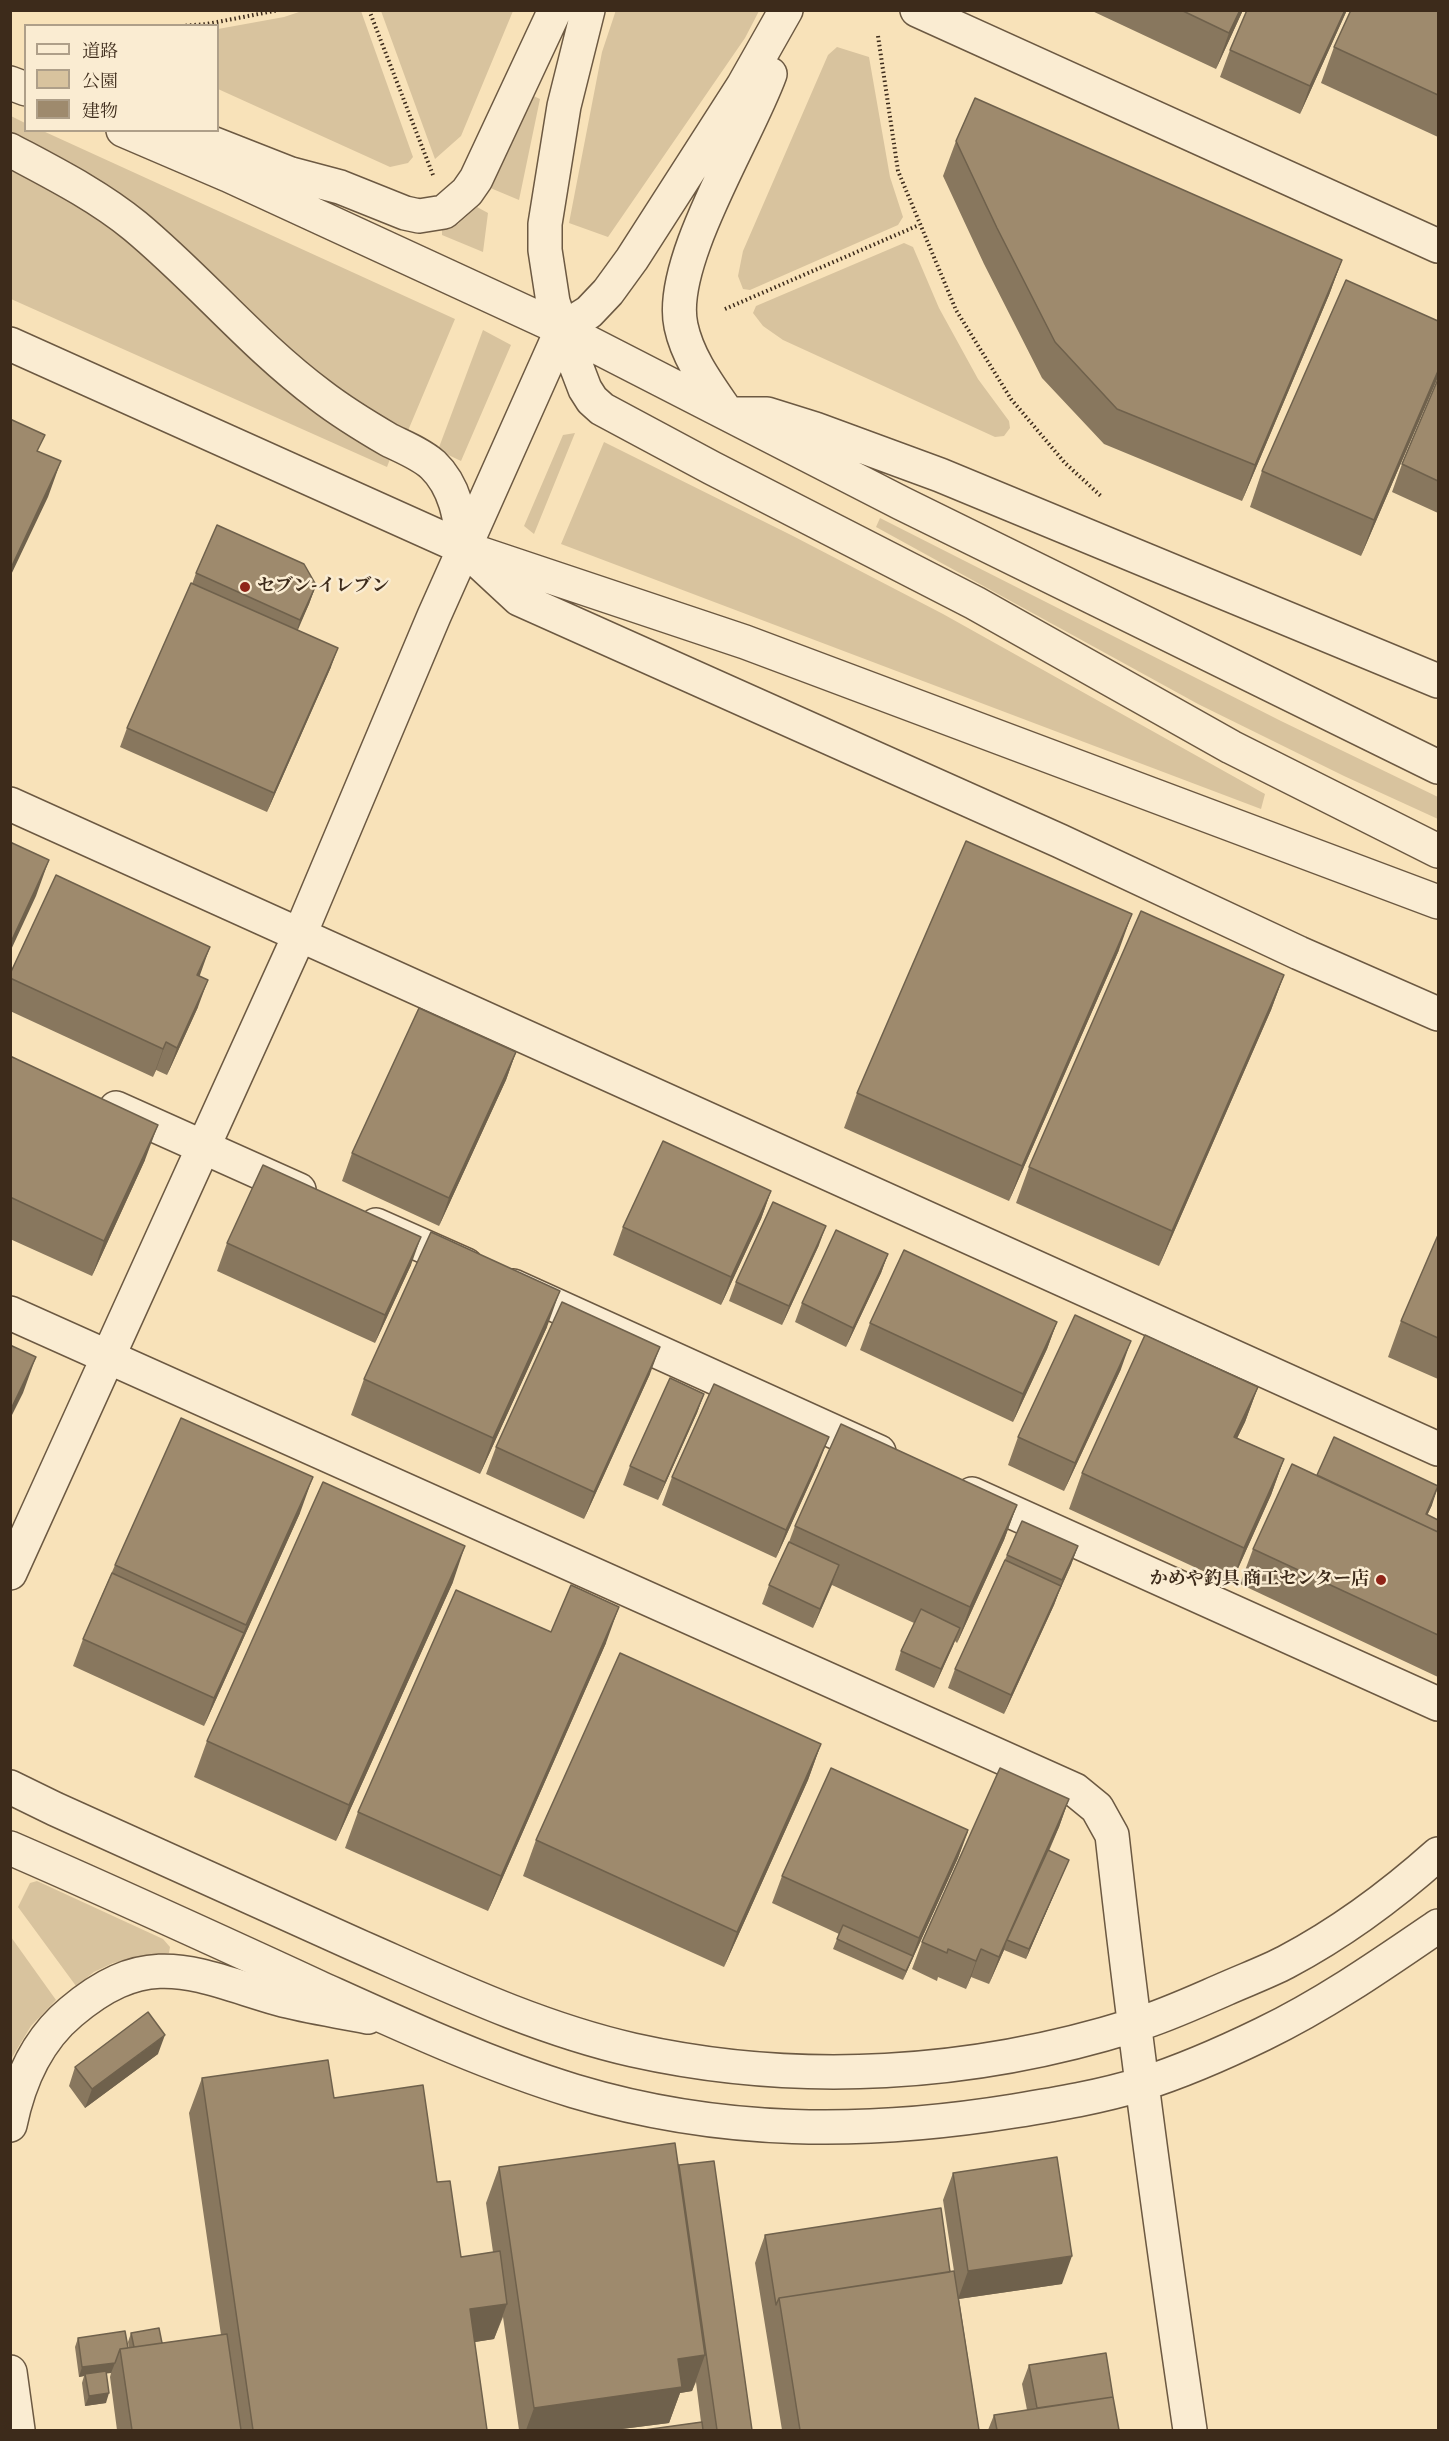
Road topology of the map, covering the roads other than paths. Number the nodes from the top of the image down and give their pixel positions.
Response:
1 (555, 10) edge
2 (588, 10) edge
3 (786, 10) edge
4 (792, 10) edge
5 (917, 10) edge
6 (128, 132) edge
7 (184, 132) edge
8 (10, 150) edge
9 (1438, 246) edge
10 (562, 329) junction
11 (10, 344) edge
12 (728, 414) junction
13 (464, 548) junction
14 (1438, 681) edge
15 (1438, 767) edge
16 (10, 804) edge
17 (1438, 851) edge
18 (1438, 902) edge
19 (300, 934) junction
20 (1299, 953) junction
21 (1438, 999) edge
22 (1438, 1014) edge
23 (86, 1094) edge
24 (203, 1147) junction
25 (10, 1313) edge
26 (110, 1357) junction
27 (1438, 1449) edge
28 (903, 1462) edge
29 (947, 1482) edge
30 (10, 1573) edge
31 (1438, 1704) edge
32 (10, 1787) edge
33 (10, 1848) edge
34 (1438, 1854) edge
35 (1438, 1926) edge
36 (399, 2024) junction
37 (1136, 2025) junction
38 (1142, 2084) junction
39 (10, 2125) edge
40 (10, 2372) edge
41 (18, 2430) edge
42 (1190, 2430) edge

1 - 7 street
2 - 10 street
3 - 10 street
4 - 12 street
5 - 9 street
6 - 10 street
8 - 13 street
10 - 12 street
10 - 13 street
10 - 17 street
11 - 13 street
12 - 14 street
12 - 15 street
13 - 18 street
13 - 19 street
13 - 20 street
16 - 19 street
19 - 24 street
19 - 27 street
20 - 21 street
20 - 22 street
23 - 24 street
24 - 26 street
24 - 28 street
25 - 26 street
26 - 30 street
26 - 37 street
29 - 31 street
32 - 37 street
33 - 36 street
34 - 37 street
35 - 38 street
36 - 38 street
36 - 39 street
37 - 38 street
38 - 42 street
40 - 41 street

